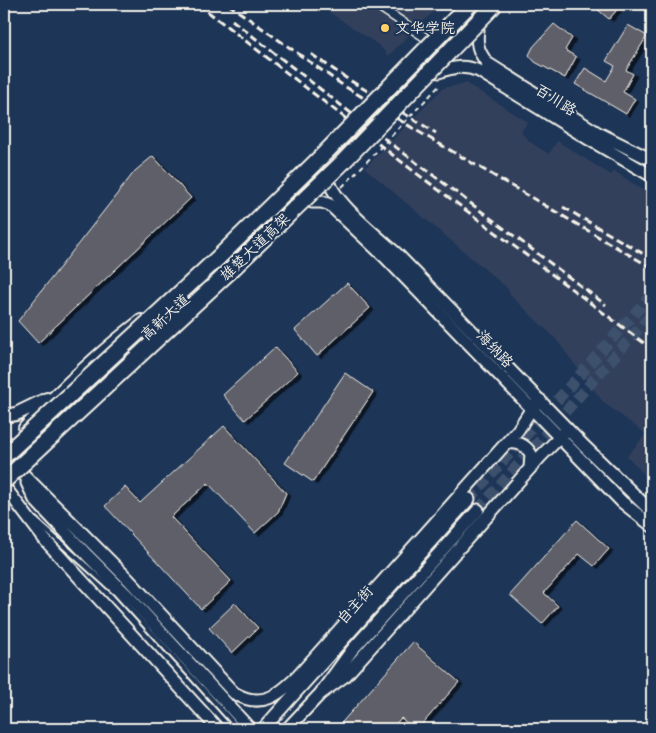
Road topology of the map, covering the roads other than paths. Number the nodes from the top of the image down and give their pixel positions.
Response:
1 (374, 4) edge
2 (462, 4) edge
3 (470, 4) edge
4 (495, 4) edge
5 (502, 4) edge
6 (478, 30) junction
7 (429, 40) junction
8 (410, 59) dead end
9 (437, 78) joint
10 (324, 147) dead end
11 (652, 160) edge
12 (350, 171) road end
13 (652, 176) edge
14 (335, 186) junction
15 (312, 202) junction
16 (149, 315) junction
17 (170, 335) junction
18 (56, 395) junction
19 (540, 400) junction
20 (532, 408) junction
21 (4, 416) edge
22 (564, 433) junction
23 (507, 443) junction
24 (4, 448) edge
25 (4, 456) edge
26 (530, 468) junction
27 (22, 472) junction
28 (4, 486) edge
29 (469, 499) tunnel mouth
30 (478, 510) tunnel mouth
31 (24, 511) junction
32 (652, 512) edge
33 (652, 526) edge
34 (342, 643) junction
35 (298, 676) junction
36 (320, 694) junction
37 (218, 729) edge
38 (240, 729) edge
39 (250, 729) edge
40 (263, 729) edge
41 (287, 729) edge

1 - 7 street
2 - 7 main road
3 - 25 highway, 雄楚大道高架, bridge
4 - 28 highway, 雄楚大道高架, bridge
5 - 6 main road
6 - 9 main road
6 - 11 main road, 百川路
7 - 8 main road
9 - 13 main road, 百川路
10 - 16 main road, 高新大道
12 - 14 main road, 高新大道
14 - 15 main road, 高新大道
14 - 19 main road, 海纳路
15 - 17 main road, 高新大道
15 - 20 main road, 海纳路
16 - 17 main road
16 - 18 main road, 高新大道
17 - 27 main road, 高新大道
18 - 21 main road
18 - 24 main road, 高新大道
19 - 20 main road
19 - 22 main road, 海纳路
20 - 22 main road, 海纳路
20 - 23 main road
22 - 26 main road
22 - 32 main road, 海纳路
22 - 33 main road, 海纳路
23 - 26 main road
23 - 35 main road
25 - 27 main road
26 - 36 main road
27 - 28 main road, 高新大道
27 - 35 main road
27 - 39 main road
28 - 31 main road
29 - 34 main road, 自主街
30 - 36 main road, 自主街
31 - 37 main road
31 - 38 lane
34 - 35 main road
34 - 40 main road, 自主街
36 - 41 main road, 自主街

